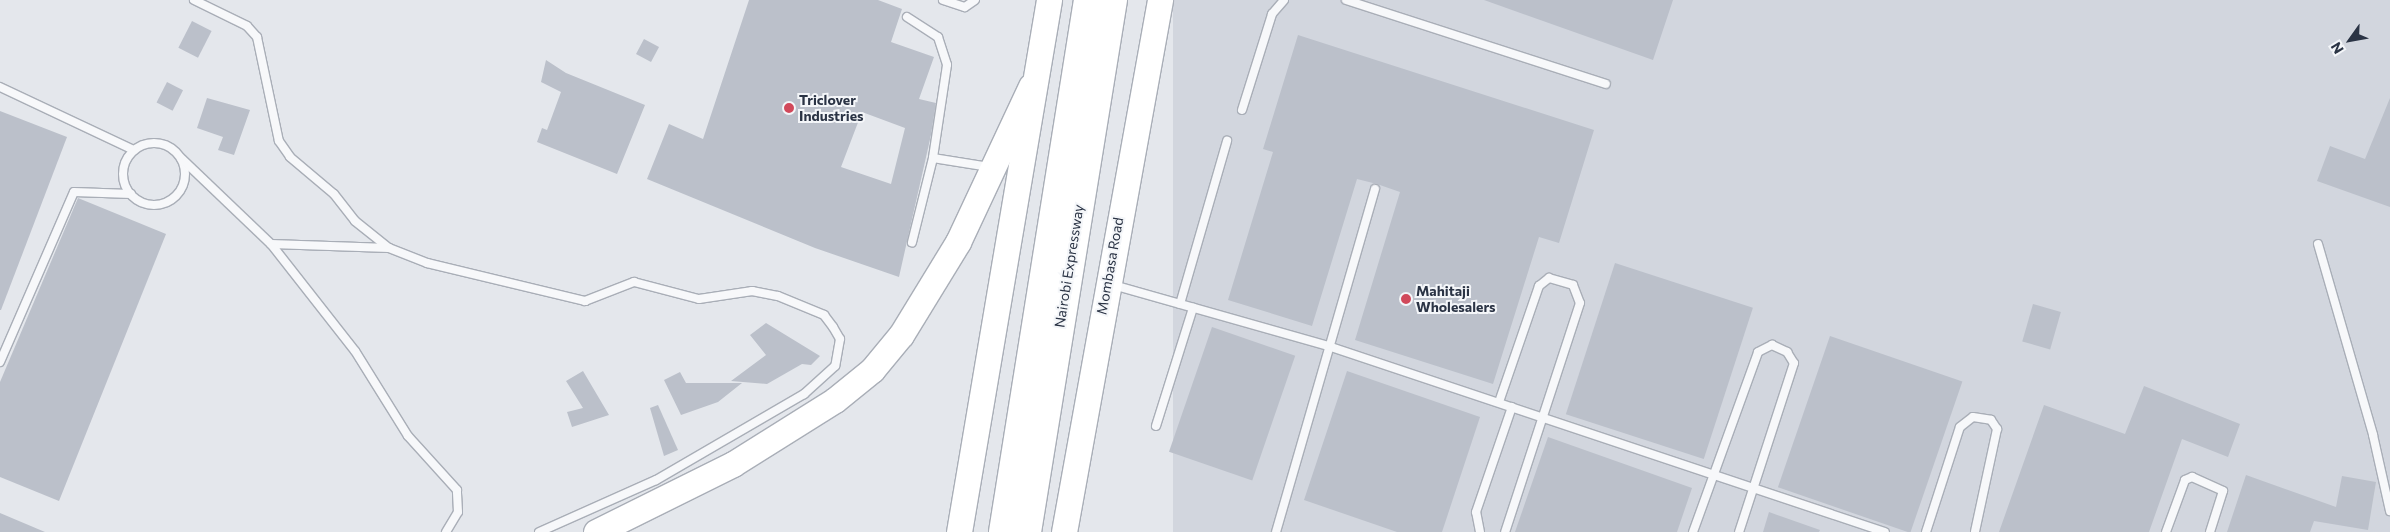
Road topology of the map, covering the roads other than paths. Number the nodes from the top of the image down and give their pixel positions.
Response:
1 (194, 0) edge
2 (943, 0) edge
3 (975, 0) edge
4 (1049, 0) edge
5 (1088, 0) edge
6 (1113, 0) edge
7 (1160, 0) edge
8 (1284, 0) edge
9 (1346, 0) edge
10 (907, 17) dead end
11 (1606, 84) dead end
12 (1031, 86) junction
13 (0, 88) edge
14 (1242, 110) dead end
15 (1227, 141) dead end
16 (134, 150) junction
17 (180, 158) junction
18 (933, 158) junction
19 (991, 168) junction
20 (1375, 189) dead end
21 (131, 194) junction
22 (912, 242) dead end
23 (271, 244) junction
24 (2318, 244) dead end
25 (389, 248) junction
26 (1106, 283) junction
27 (1180, 304) junction
28 (1193, 308) junction
29 (1328, 346) junction
30 (0, 362) edge
31 (1499, 402) junction
32 (1512, 407) junction
33 (1543, 417) junction
34 (1156, 426) dead end
35 (1714, 474) junction
36 (1755, 488) junction
37 (2390, 511) edge
38 (446, 532) edge
39 (539, 532) edge
40 (596, 532) edge
41 (959, 532) edge
42 (1003, 532) edge
43 (1027, 532) edge
44 (1064, 532) edge
45 (1276, 532) edge
46 (1480, 532) edge
47 (1505, 532) edge
48 (1693, 532) edge
49 (1739, 532) edge
50 (1885, 532) edge
51 (1926, 532) edge
52 (1974, 532) edge
53 (2166, 532) edge
54 (2210, 532) edge

1 - 25 lane
2 - 3 lane
4 - 12 highway
5 - 42 highway, Nairobi Expressway
6 - 43 highway, Nairobi Expressway
7 - 26 highway, Mombasa Road
8 - 14 lane
9 - 11 lane
10 - 18 lane
12 - 19 highway
12 - 41 highway
13 - 16 lane
15 - 27 lane
16 - 17 lane
16 - 21 lane
17 - 21 lane
17 - 23 lane
18 - 19 lane
18 - 22 lane
19 - 40 highway
20 - 29 lane
21 - 30 lane
23 - 25 lane
23 - 38 lane
24 - 37 lane
25 - 39 lane
26 - 27 lane
26 - 44 highway, Mombasa Road
27 - 28 lane
28 - 29 lane
28 - 34 lane
29 - 31 lane
29 - 45 lane
31 - 32 lane
31 - 33 lane
32 - 33 lane
32 - 46 lane
33 - 35 lane
33 - 47 lane
35 - 36 lane
35 - 36 lane
35 - 48 lane
36 - 49 lane
36 - 50 lane
51 - 52 lane
53 - 54 lane

